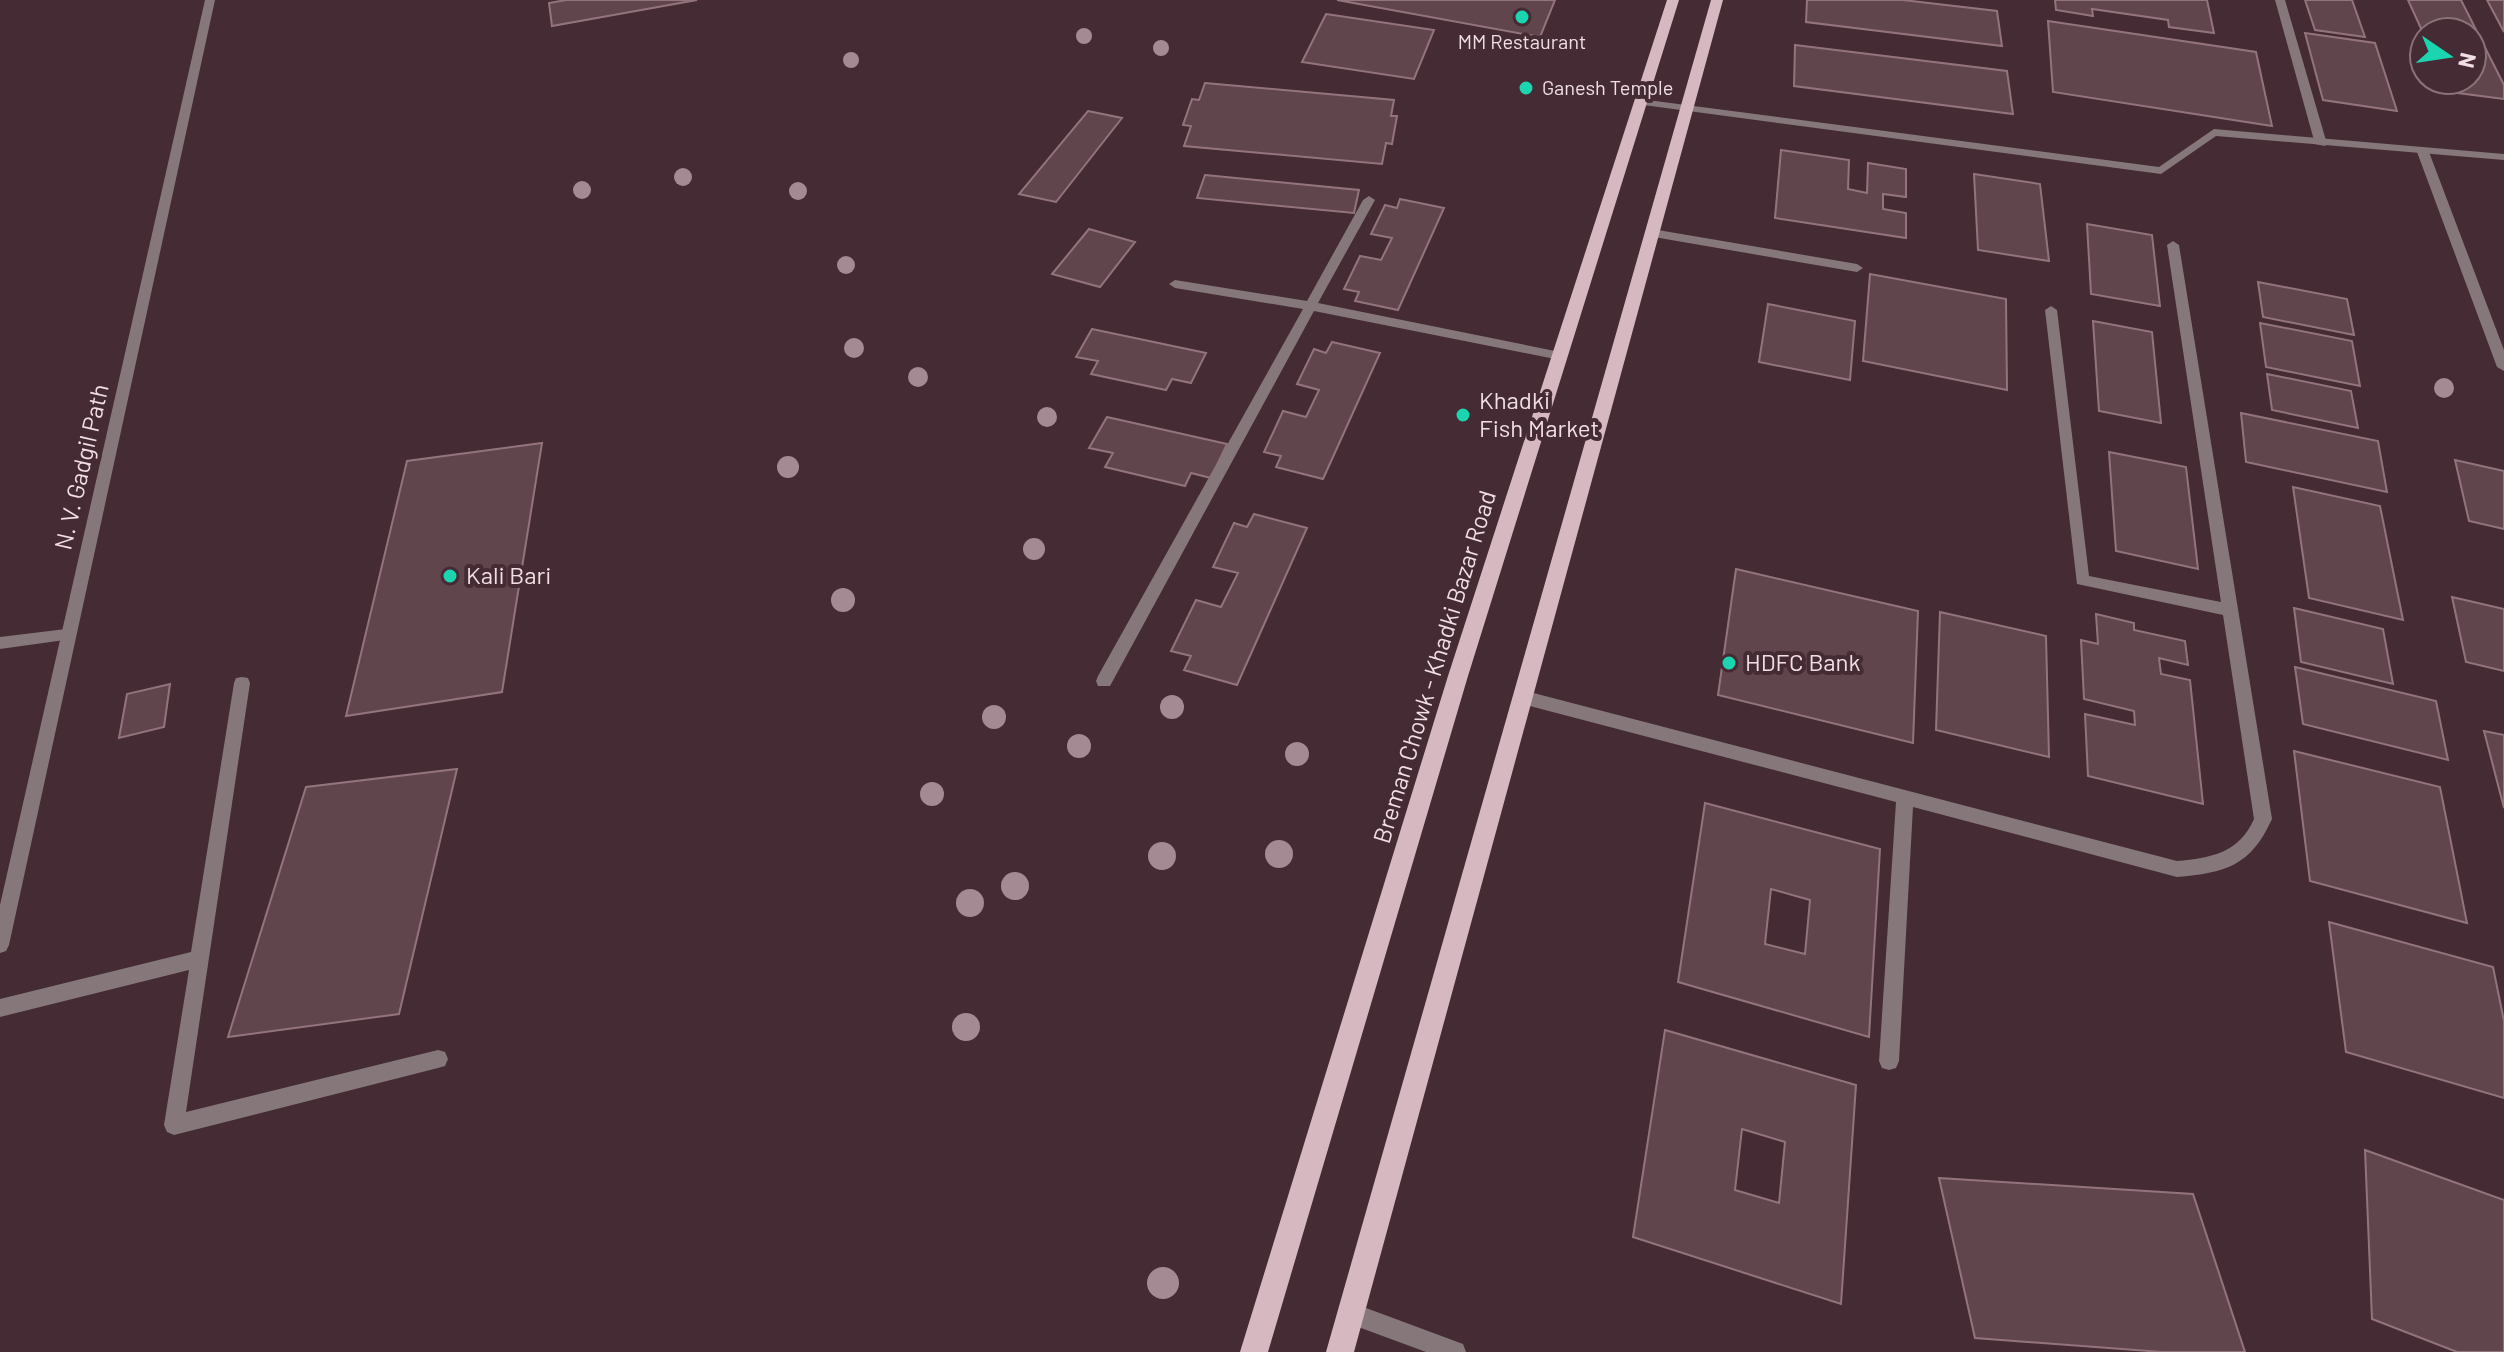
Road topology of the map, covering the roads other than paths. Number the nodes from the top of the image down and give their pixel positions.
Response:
1 (210, 0) edge
2 (1673, 0) edge
3 (1717, 0) edge
4 (2280, 0) edge
5 (1640, 102) junction
6 (1687, 107) junction
7 (2321, 144) junction
8 (2423, 152) junction
9 (2504, 157) edge
10 (1369, 200) dead end
11 (1652, 233) junction
12 (2173, 245) dead end
13 (1857, 268) dead end
14 (1175, 284) dead end
15 (1311, 306) junction
16 (2051, 310) dead end
17 (1560, 356) junction
18 (2504, 367) edge
19 (2230, 610) junction
20 (66, 635) junction
21 (0, 643) edge
22 (1104, 681) dead end
23 (242, 683) dead end
24 (1522, 697) junction
25 (1905, 797) junction
26 (0, 945) edge
27 (201, 958) junction
28 (0, 1008) edge
29 (438, 1059) dead end
30 (1889, 1061) dead end
31 (1350, 1313) junction
32 (1254, 1352) edge
33 (1340, 1352) edge
34 (1455, 1352) edge

1 - 20 street, N. V. Gadgil Path
2 - 5 main road, Breman Chowk - Khadki Bazar Road
3 - 6 main road
4 - 7 street
5 - 6 street
5 - 17 main road, Breman Chowk - Khadki Bazar Road
6 - 7 street
6 - 11 main road
7 - 8 street
8 - 9 street
8 - 18 street
10 - 15 street
11 - 13 street
11 - 24 main road
12 - 19 street
14 - 15 street
15 - 17 street
15 - 22 street
16 - 19 street
17 - 32 main road, Breman Chowk - Khadki Bazar Road
19 - 25 street
20 - 21 street
20 - 26 street, N. V. Gadgil Path
23 - 27 street
24 - 25 street
24 - 31 main road
25 - 30 street
27 - 28 street
27 - 29 street
31 - 33 main road
31 - 34 street

